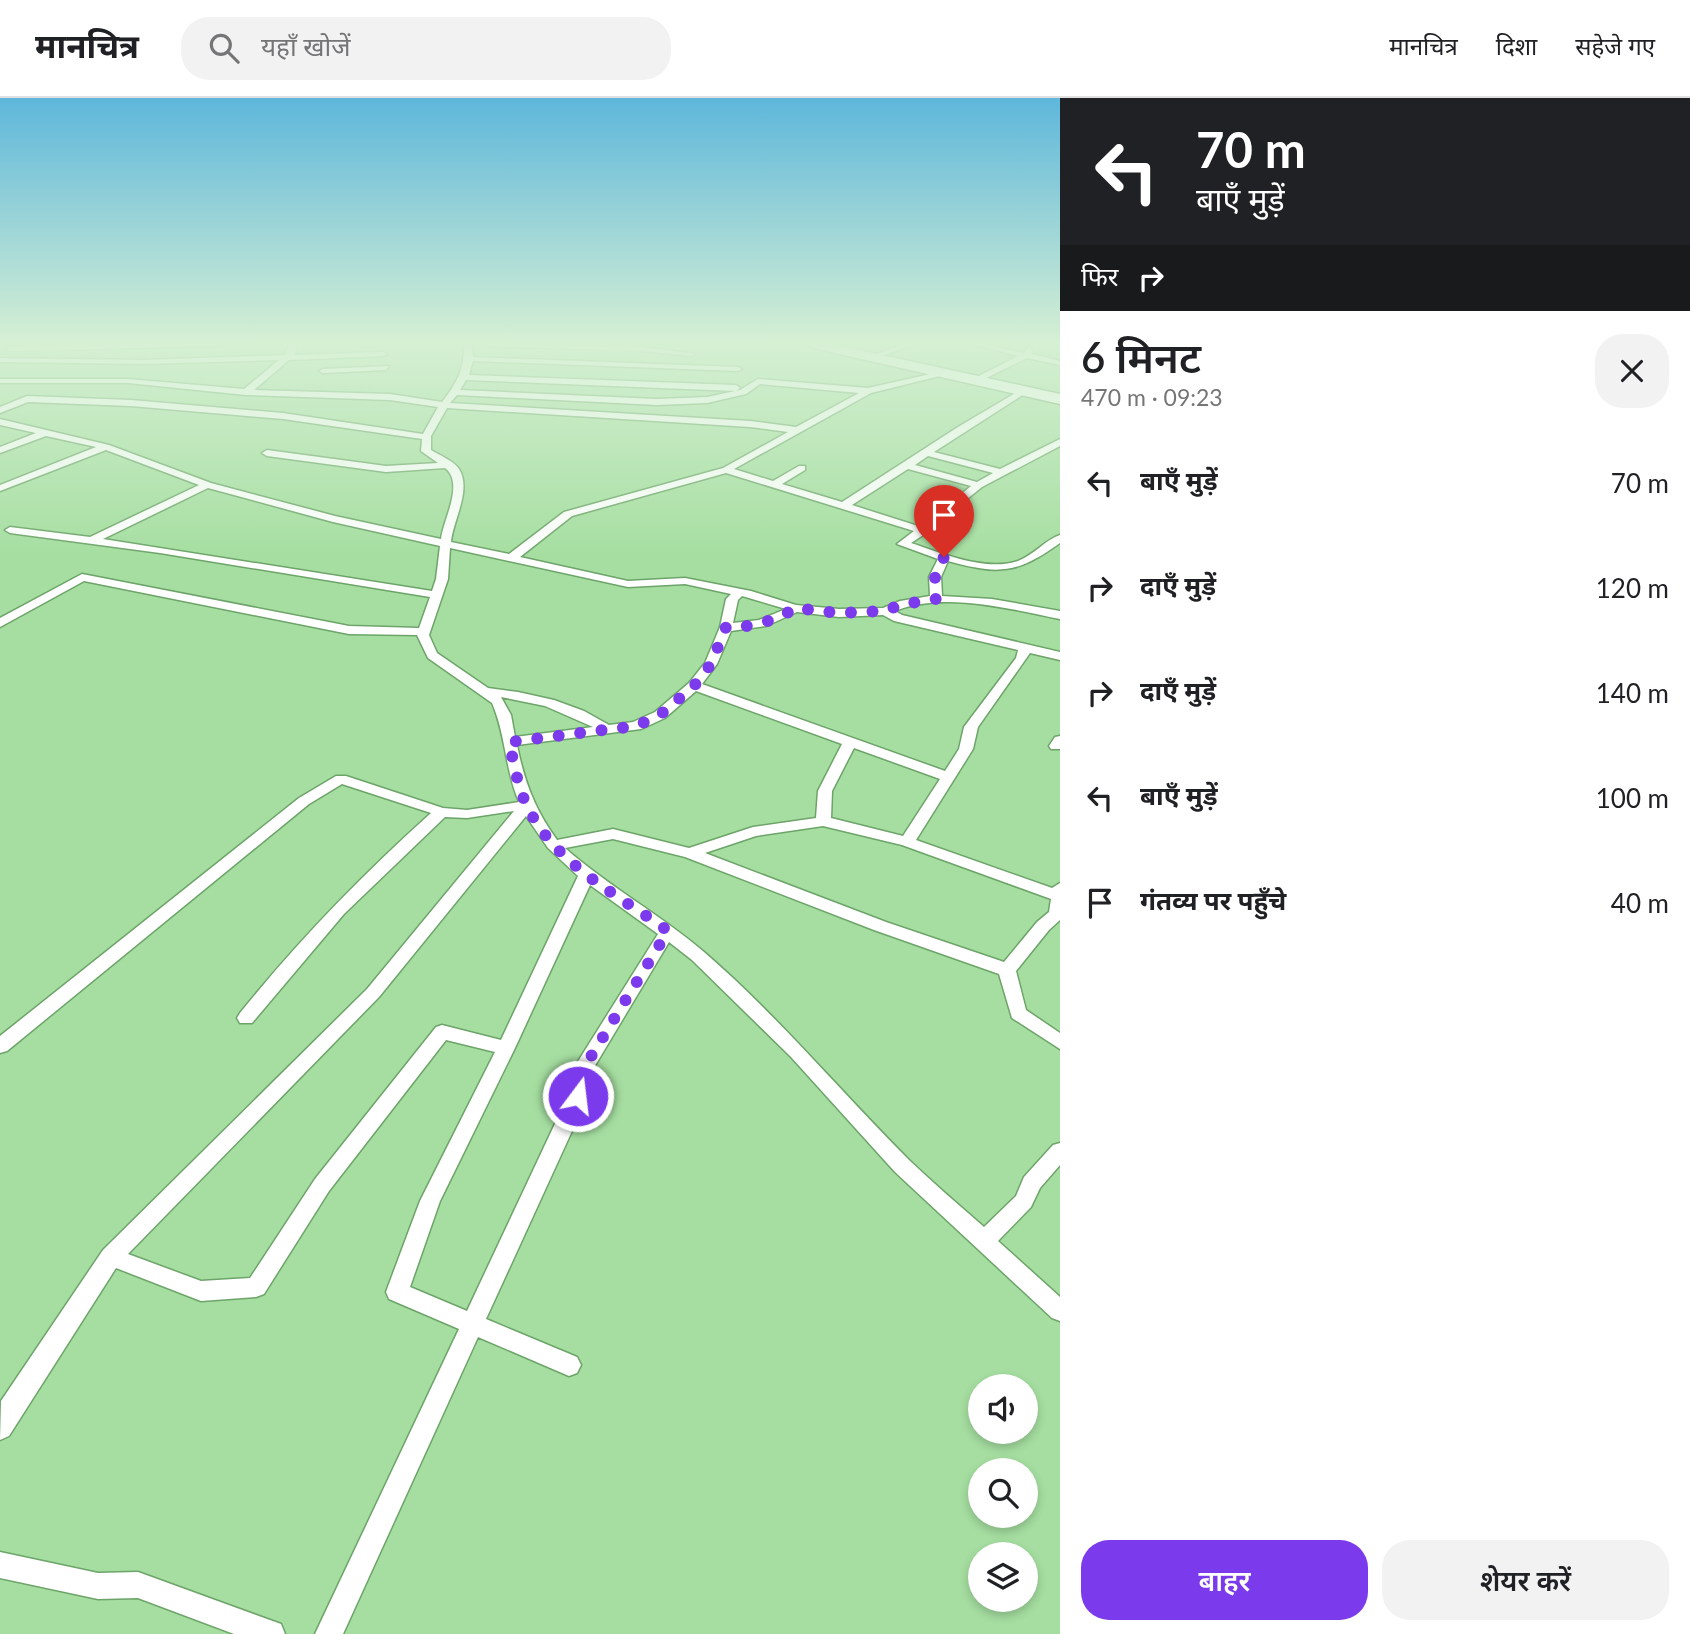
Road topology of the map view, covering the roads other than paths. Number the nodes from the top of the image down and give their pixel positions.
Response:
1 (279, 416) edge
2 (439, 416) edge
3 (654, 416) edge
4 (824, 416) edge
5 (983, 416) edge
6 (0, 422) edge
7 (798, 430) junction
8 (47, 432) junction
9 (426, 437) junction
10 (1060, 442) edge
11 (106, 447) junction
12 (0, 450) edge
13 (267, 453) dead end
14 (927, 453) junction
15 (449, 465) junction
16 (907, 466) junction
17 (802, 468) dead end
18 (726, 470) junction
19 (999, 472) junction
20 (775, 484) junction
21 (207, 485) junction
22 (978, 485) junction
23 (0, 488) edge
24 (845, 505) junction
25 (10, 530) dead end
26 (921, 530) junction
27 (1060, 538) edge
28 (91, 541) junction
29 (447, 545) junction
30 (944, 557) junction
31 (510, 559) junction
32 (738, 593) junction
33 (436, 595) junction
34 (936, 599) junction
35 (795, 608) junction
36 (885, 611) junction
37 (1060, 615) edge
38 (0, 623) edge
39 (726, 627) junction
40 (424, 631) junction
41 (1025, 647) junction
42 (1060, 656) edge
43 (694, 686) junction
44 (489, 692) junction
45 (605, 729) junction
46 (850, 741) junction
47 (509, 742) junction
48 (947, 777) junction
49 (527, 805) junction
50 (441, 812) junction
51 (823, 821) junction
52 (907, 842) junction
53 (553, 845) junction
54 (690, 853) junction
55 (586, 875) junction
56 (1059, 894) edge
57 (668, 931) junction
58 (1007, 970) junction
59 (246, 1018) dead end
60 (1060, 1042) edge
61 (0, 1046) edge
62 (506, 1048) junction
63 (1060, 1150) edge
64 (984, 1241) junction
65 (111, 1257) junction
66 (1057, 1302) edge
67 (472, 1325) junction
68 (569, 1365) dead end
69 (3, 1414) edge
70 (0, 1565) edge
71 (271, 1634) edge
72 (329, 1634) edge

1 - 9 street
2 - 9 street
3 - 7 street
4 - 7 street
5 - 14 street
6 - 8 street
7 - 18 street
8 - 11 street
8 - 12 street
9 - 15 street
10 - 19 street
11 - 21 street
11 - 23 street
13 - 15 street
14 - 16 street
14 - 19 street
15 - 29 street
16 - 22 street
16 - 24 street
17 - 20 street
18 - 20 street
18 - 31 street
19 - 22 street
20 - 24 street
21 - 28 street
21 - 29 street
22 - 26 street
24 - 26 street
25 - 28 street
26 - 30 street
27 - 30 street
28 - 33 street
29 - 31 street
29 - 33 street
30 - 34 street
31 - 32 street
32 - 35 street
32 - 39 street
33 - 40 street
34 - 36 street
34 - 37 street
35 - 36 street
35 - 39 street
36 - 41 street
38 - 40 street
39 - 43 street
40 - 44 street
41 - 42 street
41 - 48 street
43 - 45 street
43 - 46 street
44 - 45 street
44 - 47 street
45 - 47 street
46 - 48 street
46 - 51 street
47 - 49 street
48 - 52 street
49 - 50 street
49 - 53 street
49 - 65 street
50 - 59 street
50 - 61 street
51 - 52 street
51 - 54 street
52 - 56 street
53 - 54 street
53 - 55 street
54 - 58 street
55 - 57 street
55 - 62 street
56 - 58 street
57 - 64 street
57 - 67 street
58 - 60 street
62 - 65 street
62 - 67 street
63 - 64 street
64 - 66 street
65 - 69 street
67 - 68 street
67 - 72 street
70 - 71 street

